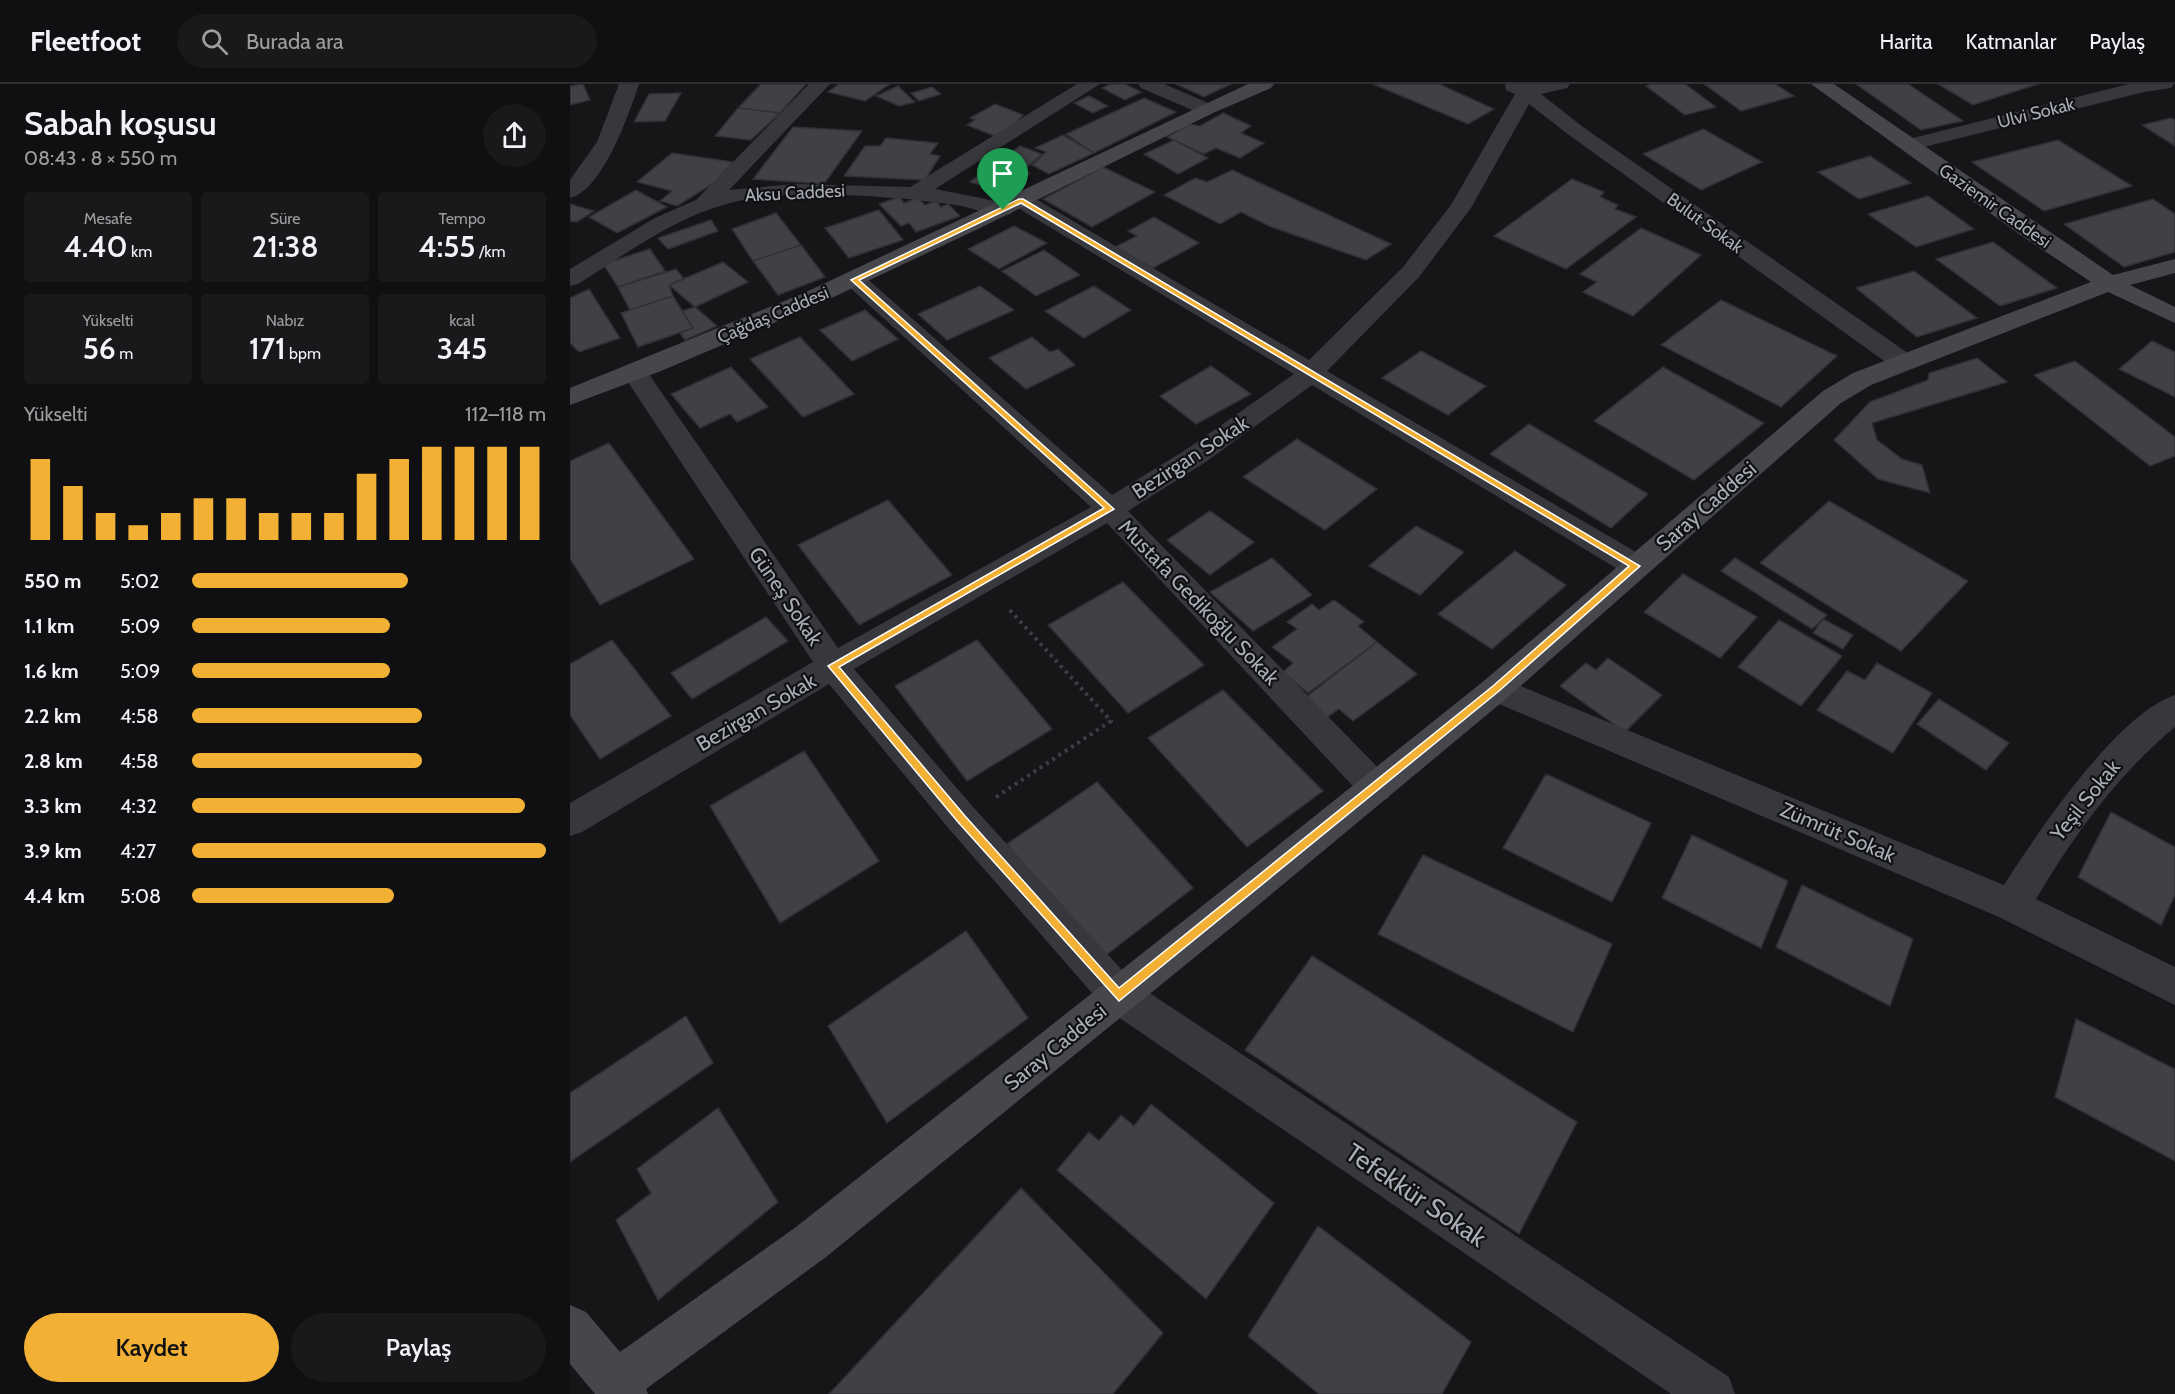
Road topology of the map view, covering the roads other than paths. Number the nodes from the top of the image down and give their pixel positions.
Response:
1 (629, 84) edge
2 (820, 84) edge
3 (1090, 84) edge
4 (1148, 84) edge
5 (1264, 84) edge
6 (1560, 84) edge
7 (1821, 84) edge
8 (2164, 84) edge
9 (1517, 88) edge
10 (1206, 109) junction
11 (1908, 145) junction
12 (570, 192) edge
13 (916, 192) junction
14 (1012, 205) junction
15 (701, 206) junction
16 (2175, 266) edge
17 (570, 279) edge
18 (855, 280) junction
19 (2109, 283) junction
20 (2175, 316) edge
21 (1902, 362) junction
22 (1312, 372) junction
23 (635, 373) junction
24 (570, 397) edge
25 (1110, 509) junction
26 (1636, 566) junction
27 (833, 666) junction
28 (1496, 689) junction
29 (2175, 708) edge
30 (1376, 788) junction
31 (570, 821) edge
32 (2012, 905) junction
33 (2175, 987) edge
34 (1119, 996) junction
35 (570, 1328) edge
36 (620, 1388) edge
37 (1712, 1394) edge

1 - 12 street
2 - 15 street
3 - 13 street
4 - 10 street
5 - 10 main road, Çağdaş Caddesi
6 - 9 street
7 - 11 main road, Gaziemir Caddesi
8 - 11 street, Ulvi Sokak
9 - 21 street, Bulut Sokak
9 - 22 street, Bezirgan Sokak
10 - 14 main road, Çağdaş Caddesi
11 - 19 main road, Gaziemir Caddesi
13 - 14 street, Aksu Caddesi
13 - 15 street, Aksu Caddesi
14 - 18 main road, Çağdaş Caddesi
14 - 22 street, Aksu Caddesi
15 - 17 street, Aksu Caddesi
16 - 19 main road, Saray Caddesi
18 - 23 main road, Çağdaş Caddesi
18 - 25 street, Mustafa Gedikoğlu Sokak
19 - 20 main road, Gaziemir Caddesi
19 - 21 main road, Saray Caddesi
21 - 26 main road, Saray Caddesi
22 - 25 street, Bezirgan Sokak
22 - 26 street, Aksu Caddesi
23 - 24 main road, Çağdaş Caddesi
23 - 27 street, Güneş Sokak
25 - 27 street, Bezirgan Sokak
25 - 30 street, Mustafa Gedikoğlu Sokak
26 - 28 main road, Saray Caddesi
27 - 31 street, Bezirgan Sokak
27 - 34 street, Güneş Sokak
28 - 30 main road, Saray Caddesi
28 - 32 street, Zümrüt Sokak
29 - 32 street, Yeşil Sokak
30 - 34 main road, Saray Caddesi
32 - 33 street, Zümrüt Sokak
34 - 36 main road, Saray Caddesi
34 - 37 street, Tefekkür Sokak
35 - 36 main road

